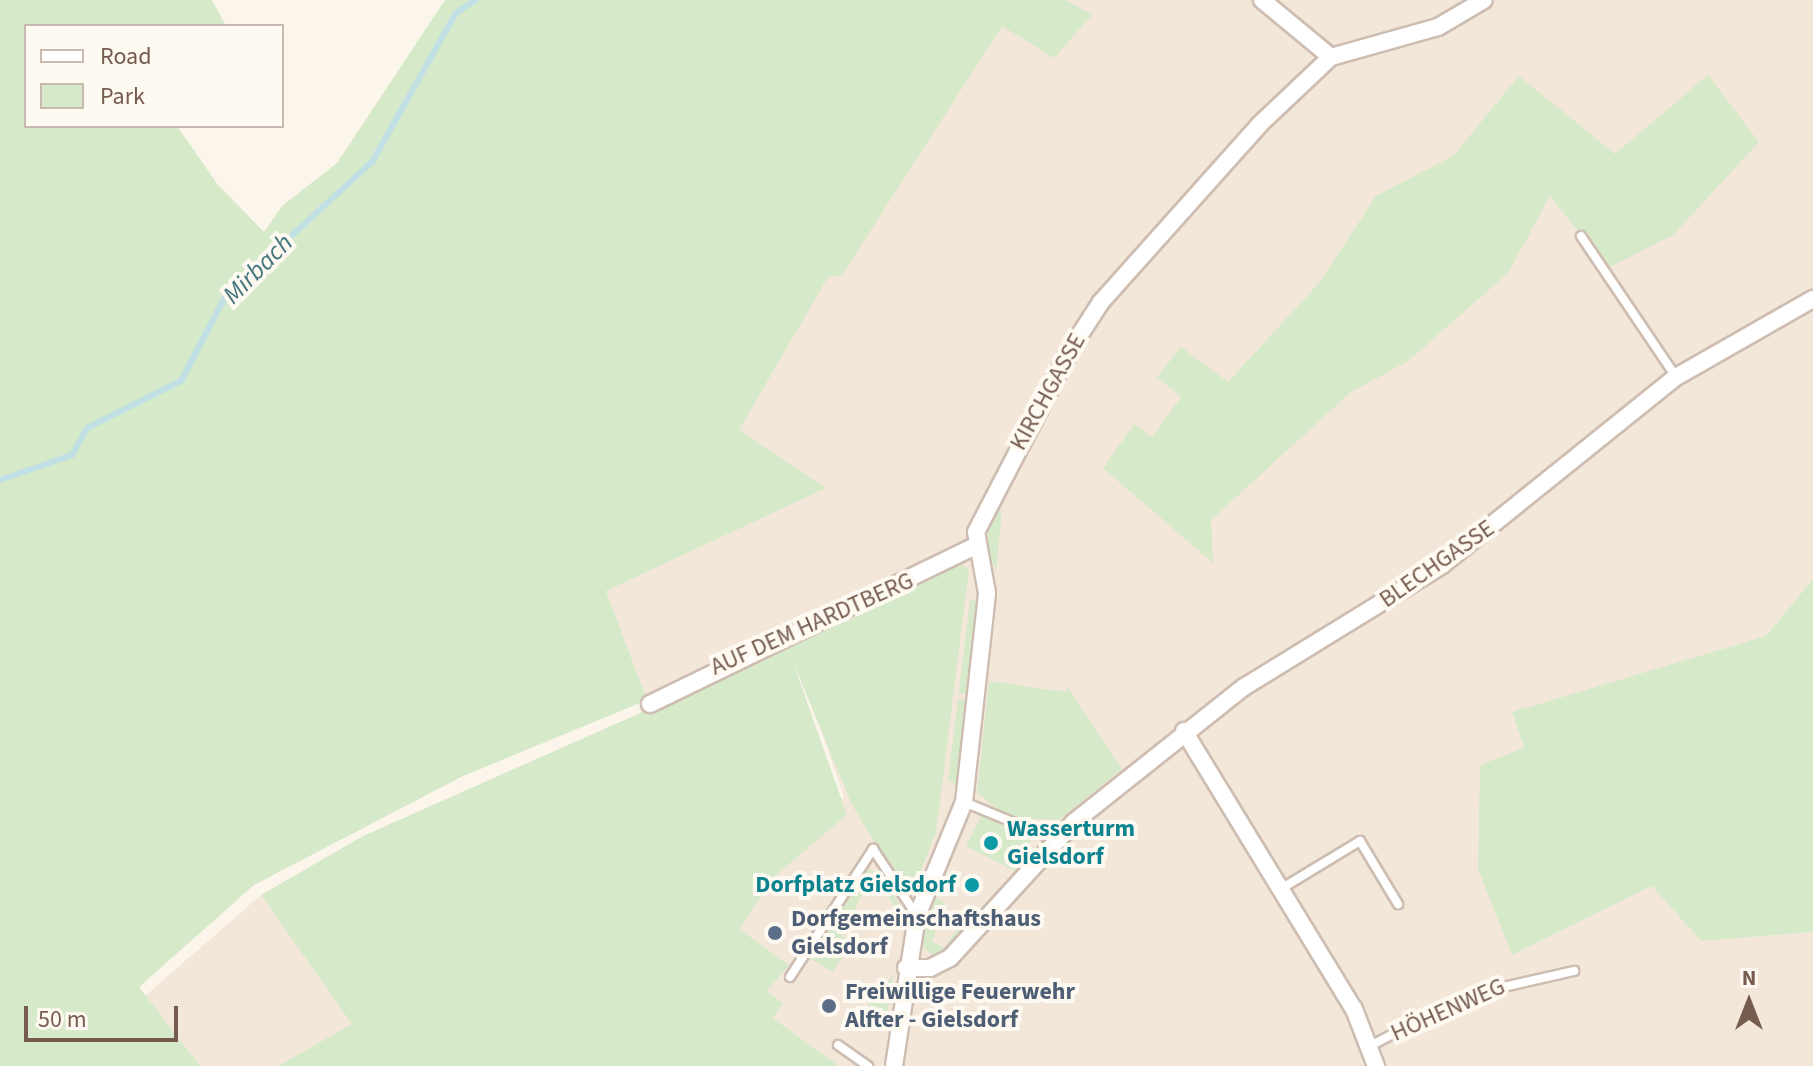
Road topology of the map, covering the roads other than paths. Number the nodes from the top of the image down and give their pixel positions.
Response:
1 (1262, 0) edge
2 (1484, 0) edge
3 (1331, 57) junction
4 (1581, 236) dead end
5 (1813, 299) edge
6 (1676, 377) junction
7 (975, 546) junction
8 (650, 704) dead end
9 (1184, 731) junction
10 (964, 802) junction
11 (1056, 840) junction
12 (1284, 887) junction
13 (1398, 904) dead end
14 (917, 916) junction
15 (906, 968) junction
16 (1574, 971) dead end
17 (790, 977) dead end
18 (838, 1045) dead end
19 (1370, 1046) junction
20 (868, 1066) edge
21 (894, 1066) edge
22 (1376, 1066) edge

1 - 3 street
2 - 3 street, KIRCHGASSE
3 - 7 street, KIRCHGASSE
4 - 6 lane
5 - 6 street, BLECHGASSE
6 - 9 street, BLECHGASSE
7 - 8 street, AUF DEM HARDTBERG
7 - 10 street
9 - 11 street, BLECHGASSE
9 - 12 street, HÖHENWEG
10 - 11 lane
10 - 14 street
11 - 15 street, BLECHGASSE
12 - 13 lane
12 - 19 street, HÖHENWEG
14 - 15 street
14 - 17 lane
15 - 21 street
16 - 19 lane, HÖHENWEG
18 - 20 lane
19 - 22 street, HÖHENWEG

